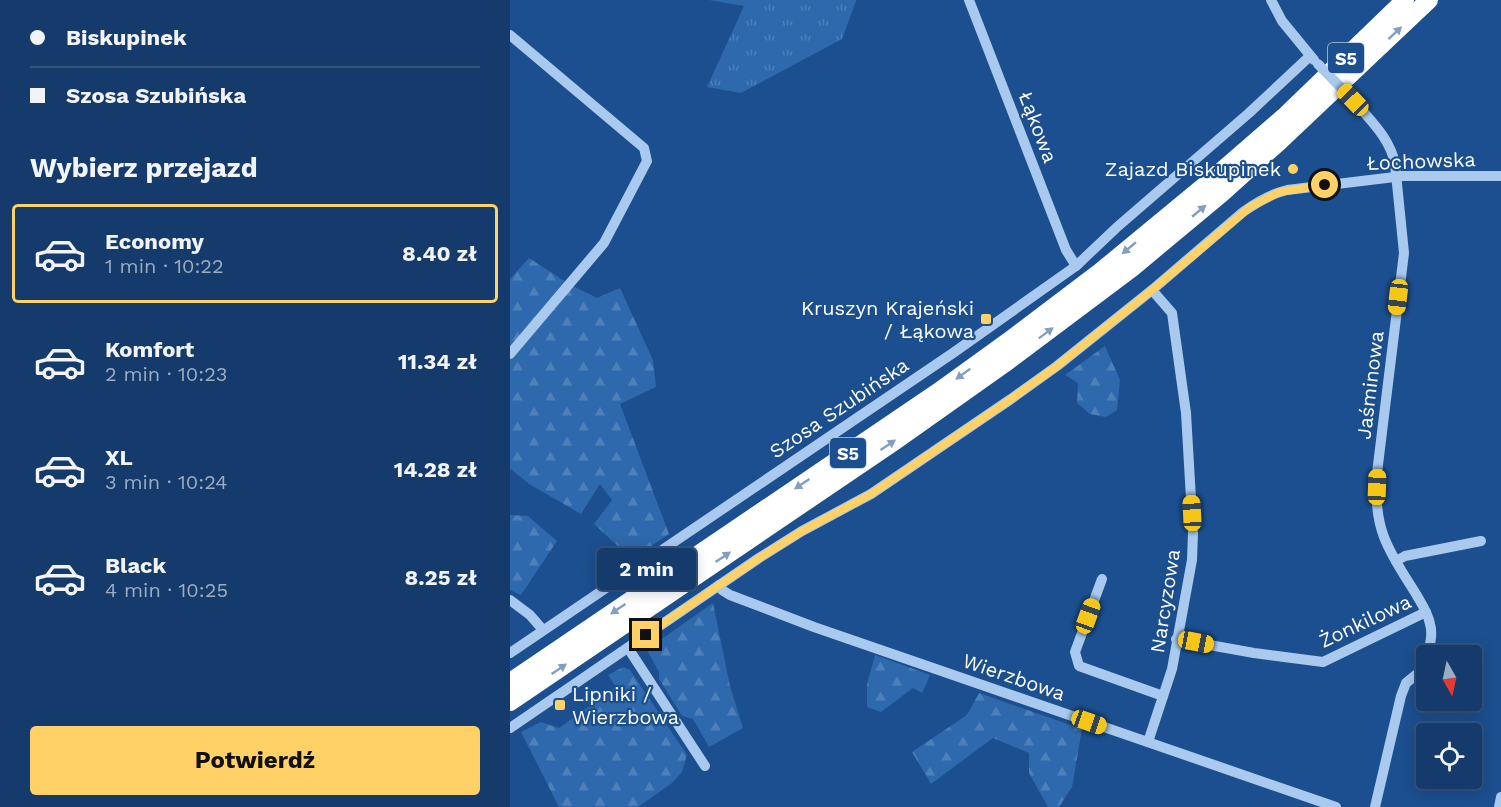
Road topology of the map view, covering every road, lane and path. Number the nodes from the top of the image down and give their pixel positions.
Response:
1 (969, 0) edge
2 (1271, 0) edge
3 (1405, 0) edge
4 (1429, 0) edge
5 (510, 35) edge
6 (1314, 60) junction
7 (1501, 176) edge
8 (1396, 177) junction
9 (1076, 266) junction
10 (1152, 290) junction
11 (510, 354) edge
12 (1481, 542) dead end
13 (1396, 561) junction
14 (1102, 579) dead end
15 (719, 585) junction
16 (510, 600) edge
17 (1426, 612) junction
18 (543, 630) junction
19 (1176, 639) junction
20 (1430, 645) edge
21 (628, 648) junction
22 (510, 653) edge
23 (1416, 675) edge
24 (510, 682) edge
25 (1163, 696) junction
26 (510, 702) edge
27 (510, 728) edge
28 (1148, 742) junction
29 (705, 766) dead end
30 (1501, 797) edge
31 (1336, 807) edge
32 (1375, 807) edge
33 (1499, 807) edge

1 - 9 street, Łąkowa
2 - 6 street, Jaśminowa
3 -> 24 highway, S5
26 -> 4 highway, S5
5 - 11 street
6 - 8 street, Jaśminowa, bridge
6 - 9 street, Szosa Szubińska
7 - 8 street, Łochowska
8 - 10 street, Łochowska
8 - 13 street, Jaśminowa
9 - 18 street, Szosa Szubińska
10 - 15 street
10 - 19 street, Narcyzowa
12 - 13 street
13 - 17 street, Jaśminowa
14 - 25 street
15 - 21 street
15 - 28 street, Wierzbowa
16 - 18 street
17 - 19 street, Żonkilowa
17 - 20 street, Jaśminowa
18 - 22 street, Szosa Szubińska
19 - 25 street, Narcyzowa
21 - 27 street
21 - 29 street
23 - 32 street, Jaśminowa
25 - 28 street, Narcyzowa
28 - 31 street, Wierzbowa
30 - 33 street

